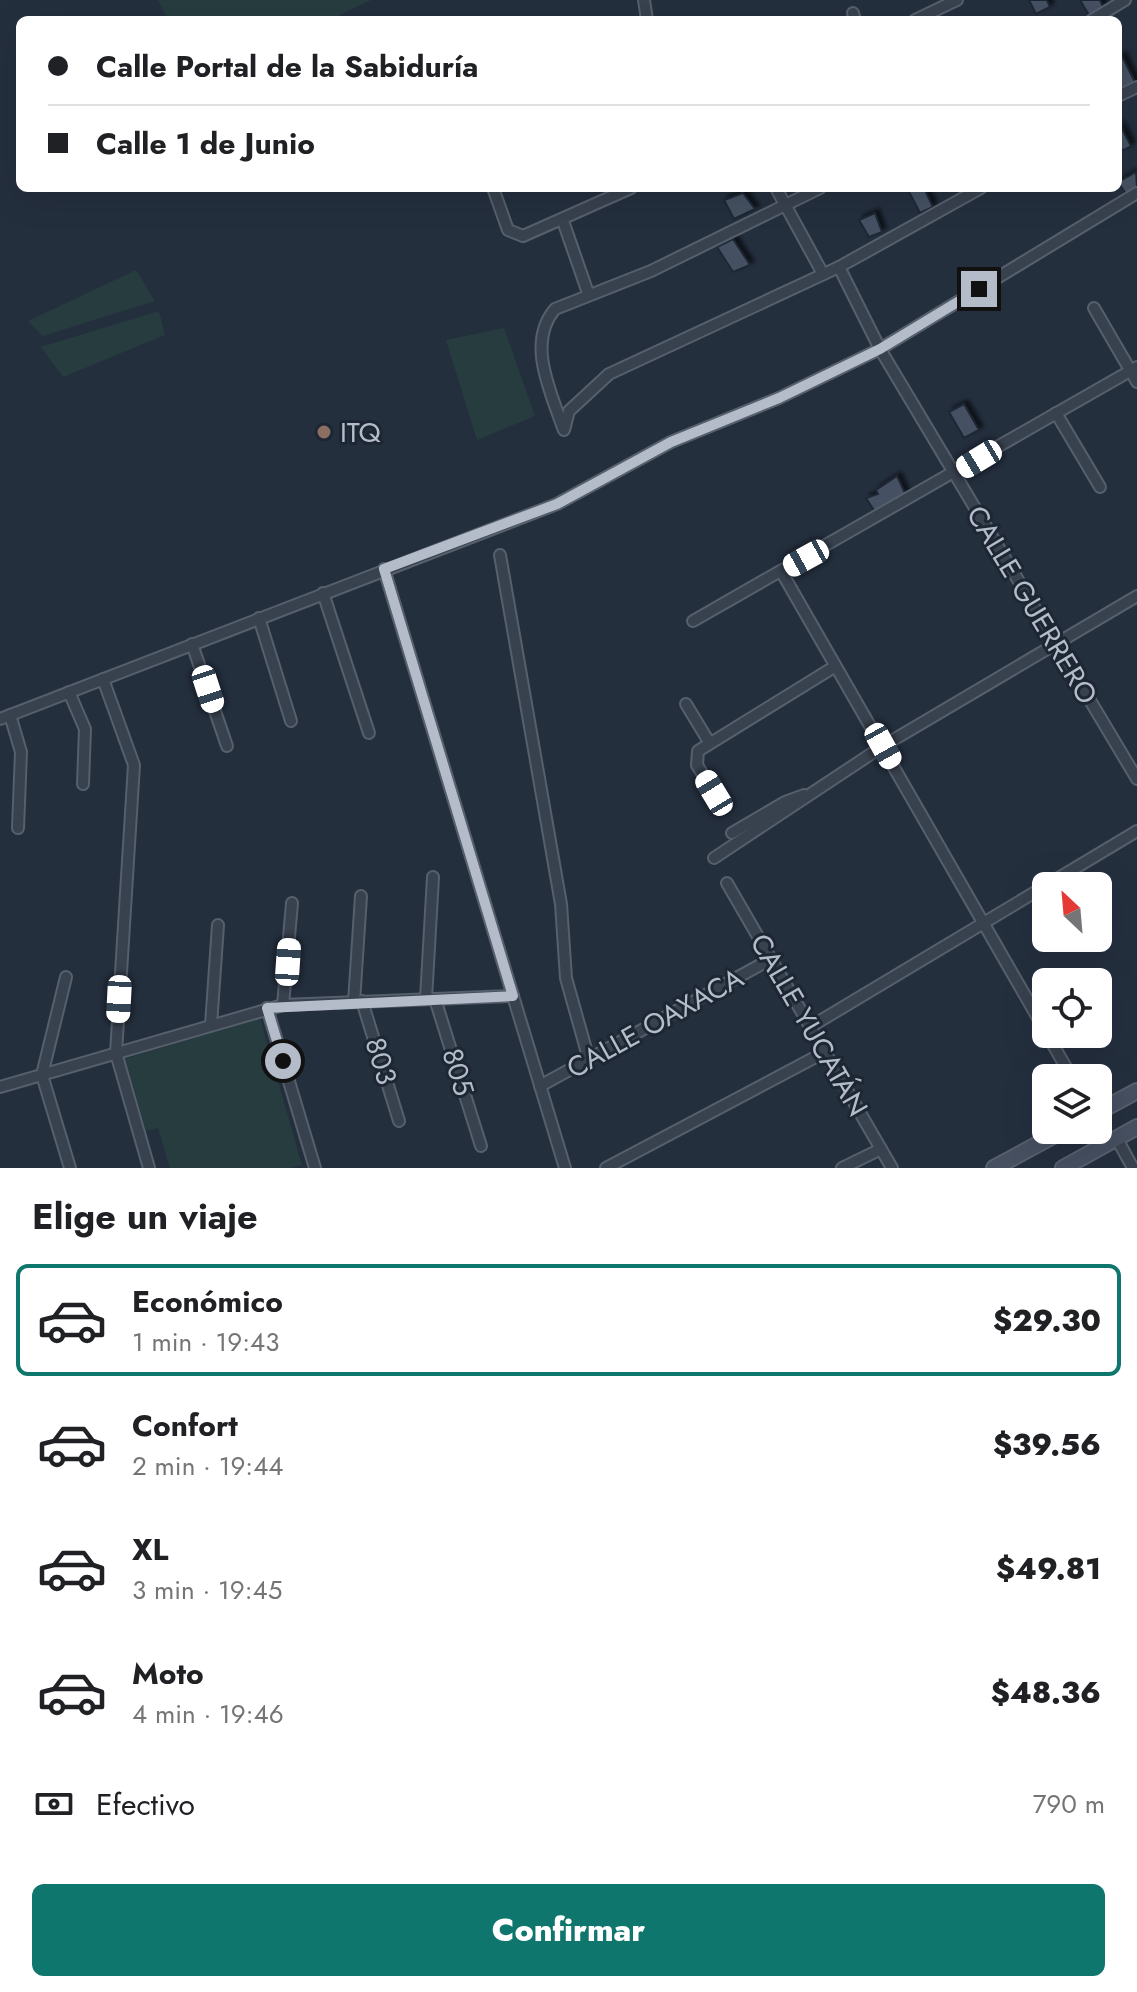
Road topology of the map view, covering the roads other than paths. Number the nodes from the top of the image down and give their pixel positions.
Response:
1 (957, 0) edge
2 (1125, 0) edge
3 (940, 16) edge
4 (1099, 16) edge
5 (494, 192) edge
6 (618, 192) edge
7 (779, 192) edge
8 (812, 192) edge
9 (974, 192) edge
10 (1137, 193) edge
11 (787, 205) junction
12 (563, 221) junction
13 (839, 267) junction
14 (823, 274) junction
15 (588, 293) junction
16 (1094, 308) dead end
17 (880, 349) junction
18 (1134, 369) edge
19 (1137, 382) edge
20 (1056, 413) junction
21 (953, 474) junction
22 (1100, 487) dead end
23 (500, 555) dead end
24 (384, 569) junction
25 (781, 571) junction
26 (323, 593) junction
27 (1137, 596) edge
28 (259, 618) junction
29 (693, 621) dead end
30 (192, 644) junction
31 (1056, 644) junction
32 (834, 667) junction
33 (103, 679) junction
34 (69, 692) junction
35 (686, 704) dead end
36 (5, 717) edge
37 (291, 721) dead end
38 (369, 733) dead end
39 (709, 742) junction
40 (227, 746) dead end
41 (883, 746) junction
42 (1137, 779) edge
43 (83, 784) dead end
44 (714, 793) dead end
45 (812, 793) junction
46 (18, 828) dead end
47 (1137, 831) edge
48 (732, 833) dead end
49 (714, 858) dead end
50 (433, 877) dead end
51 (727, 883) dead end
52 (361, 896) dead end
53 (292, 903) dead end
54 (982, 923) junction
55 (218, 925) dead end
56 (771, 959) junction
57 (66, 977) dead end
58 (513, 996) junction
59 (430, 999) junction
60 (358, 1002) junction
61 (283, 1005) junction
62 (267, 1008) junction
63 (1032, 1009) edge
64 (211, 1025) junction
65 (810, 1027) junction
66 (825, 1052) junction
67 (116, 1053) junction
68 (589, 1060) junction
69 (42, 1075) junction
70 (540, 1086) junction
71 (0, 1087) edge
72 (1137, 1091) edge
73 (1112, 1104) edge
74 (399, 1121) dead end
75 (1137, 1127) edge
76 (1117, 1139) junction
77 (1038, 1144) edge
78 (481, 1146) dead end
79 (881, 1149) junction
80 (70, 1168) edge
81 (149, 1168) edge
82 (315, 1168) edge
83 (565, 1168) edge
84 (606, 1168) edge
85 (842, 1168) edge
86 (892, 1168) edge
87 (994, 1168) edge
88 (1063, 1168) edge
89 (1133, 1168) edge

1 - 3 street
2 - 4 street
5 - 12 street
6 - 12 street
7 - 11 street
8 - 11 street
9 - 13 street
10 - 17 street
11 - 14 street
11 - 15 street
12 - 15 street
13 - 14 street
13 - 17 street, CALLE GUERRERO
14 - 15 street
16 - 18 street
17 - 21 street, CALLE GUERRERO
17 - 24 street
18 - 19 street
18 - 20 street
20 - 21 street
20 - 22 street
21 - 25 street
21 - 31 street, CALLE GUERRERO
23 - 68 street
24 - 26 street
24 - 58 street
25 - 29 street
25 - 32 street
26 - 28 street
26 - 38 street
27 - 31 street
28 - 30 street
28 - 37 street
30 - 33 street
30 - 40 street
31 - 41 street
31 - 42 street, CALLE GUERRERO
32 - 39 street
32 - 41 street
33 - 34 street
33 - 67 street
34 - 36 street
34 - 43 street
35 - 39 street
36 - 46 street
39 - 44 street
41 - 45 street
41 - 54 street
45 - 48 street
45 - 49 street
47 - 54 street
50 - 59 street
51 - 56 street, CALLE YUCATÁN
52 - 60 street
53 - 61 street
54 - 63 street
54 - 65 street
55 - 64 street
56 - 65 street, CALLE YUCATÁN
56 - 68 street, CALLE OAXACA
57 - 69 street
58 - 59 street
58 - 70 street
59 - 60 street
59 - 78 street, 805
60 - 61 street
60 - 74 street, 803
61 - 62 street
62 - 64 street
62 - 82 street
64 - 67 street
65 - 66 street, CALLE YUCATÁN
66 - 79 street, CALLE YUCATÁN
66 - 84 street
67 - 69 street
67 - 81 street
68 - 70 street, CALLE OAXACA
69 - 71 street
69 - 80 street
70 - 83 street
72 - 73 main road
75 - 76 main road
76 - 88 main road
76 - 89 street
77 - 87 main road
79 - 85 street
79 - 86 street, CALLE YUCATÁN

